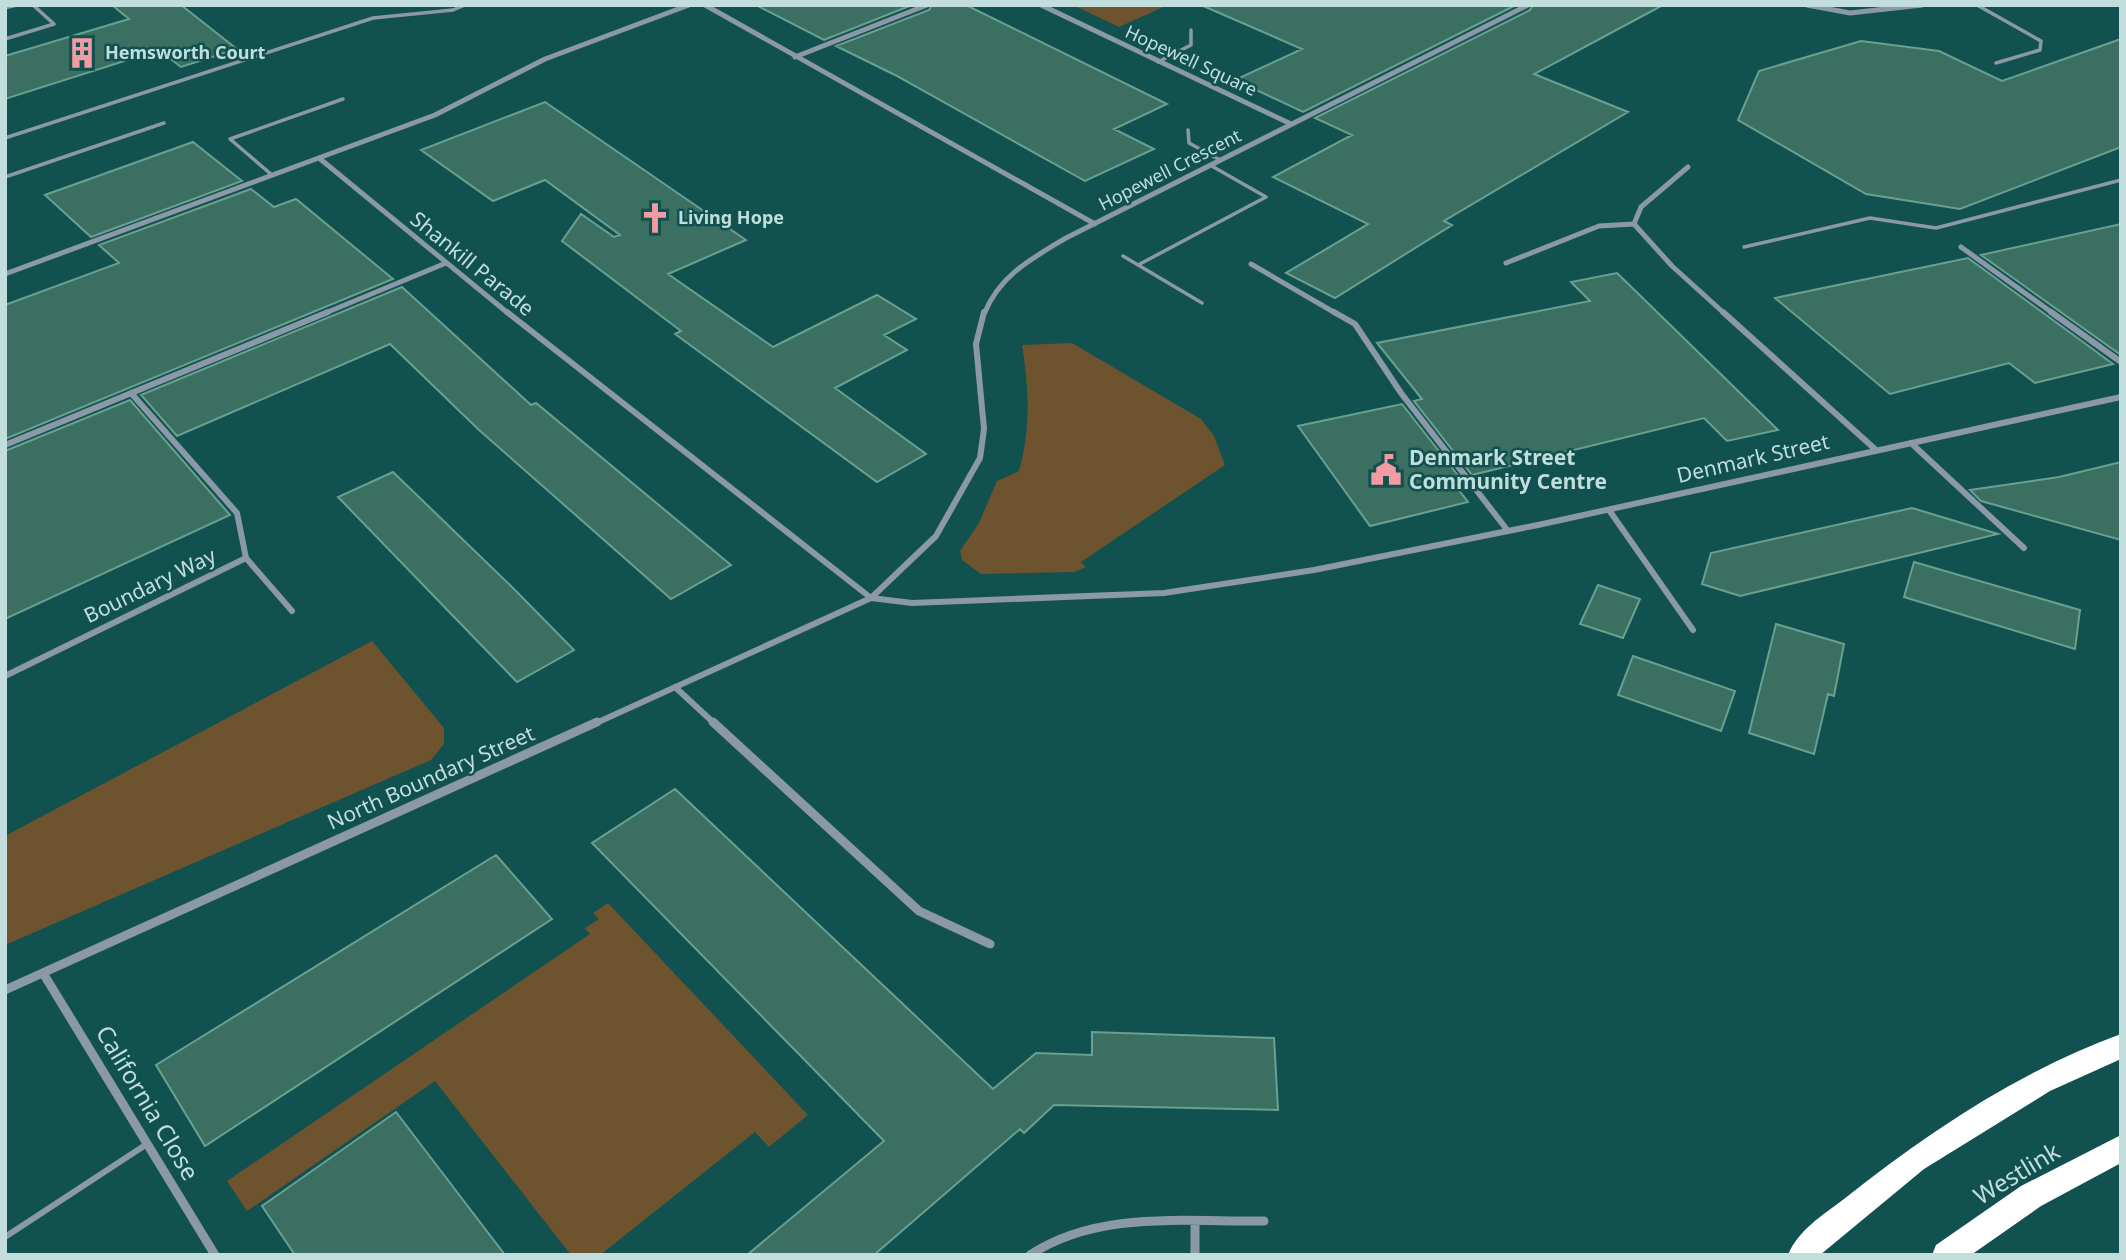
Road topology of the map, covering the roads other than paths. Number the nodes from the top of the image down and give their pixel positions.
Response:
1 (14, 5) edge
2 (33, 5) edge
3 (465, 5) edge
4 (689, 5) edge
5 (705, 5) edge
6 (927, 5) edge
7 (1041, 5) edge
8 (1528, 5) edge
9 (1807, 5) edge
10 (1922, 5) edge
11 (1977, 5) edge
12 (5, 8) edge
13 (1191, 30) dead end
14 (5, 38) edge
15 (795, 57) junction
16 (1158, 62) junction
17 (1996, 63) dead end
18 (344, 99) dead end
19 (164, 123) dead end
20 (1291, 124) junction
21 (1188, 130) dead end
22 (5, 138) edge
23 (319, 158) junction
24 (1220, 160) junction
25 (1210, 165) junction
26 (1688, 167) dead end
27 (272, 175) junction
28 (5, 177) edge
29 (2121, 180) edge
30 (1094, 224) junction
31 (1634, 224) junction
32 (1744, 247) dead end
33 (1961, 247) dead end
34 (1123, 256) dead end
35 (446, 263) junction
36 (1506, 263) dead end
37 (1251, 264) dead end
38 (1138, 265) junction
39 (5, 274) edge
40 (1202, 303) dead end
41 (2121, 362) edge
42 (131, 393) junction
43 (2121, 397) edge
44 (1911, 443) junction
45 (5, 445) edge
46 (1875, 450) junction
47 (1609, 510) junction
48 (1508, 531) junction
49 (2024, 548) dead end
50 (246, 558) junction
51 (871, 598) junction
52 (292, 611) dead end
53 (1693, 630) dead end
54 (5, 676) edge
55 (675, 687) junction
56 (990, 944) dead end
57 (43, 973) junction
58 (5, 990) edge
59 (2121, 1046) edge
60 (147, 1144) junction
61 (2121, 1148) edge
62 (1264, 1221) dead end
63 (1195, 1223) junction
64 (5, 1237) edge
65 (215, 1255) edge
66 (1030, 1255) edge
67 (1195, 1255) edge
68 (1802, 1255) edge
69 (1946, 1255) edge

1 - 12 street
2 - 14 lane
3 - 22 lane
4 - 23 street
5 - 15 street, Hopewell Crescent
6 - 15 street
7 - 16 street, Hopewell Square
8 - 20 street, Hopewell Crescent
9 - 10 street
11 - 17 lane
13 - 16 lane
15 - 30 street, Hopewell Crescent
16 - 20 street, Hopewell Square
18 - 27 lane
19 - 28 lane
20 - 24 street, Hopewell Crescent
21 - 24 lane
23 - 27 street
23 - 35 street, Shankill Parade
24 - 25 street, Hopewell Crescent
25 - 30 street, Hopewell Crescent
25 - 38 lane
26 - 31 street
27 - 39 street
29 - 32 lane
30 - 51 street
31 - 36 street
31 - 46 street
33 - 41 street
34 - 38 lane
35 - 42 street
35 - 51 street, Shankill Parade
37 - 48 street
38 - 40 lane
42 - 45 street
42 - 50 street
43 - 44 street, Denmark Street
44 - 46 street, Denmark Street
44 - 49 street
46 - 47 street, Denmark Street
47 - 48 street, Denmark Street
47 - 53 street
48 - 51 street, Denmark Street
50 - 52 street, Boundary Way
50 - 54 street, Boundary Way
51 - 55 street, North Boundary Street
55 - 56 street
55 - 57 street, North Boundary Street
57 - 58 street, North Boundary Street
57 - 60 street, California Close
59 - 68 highway
60 - 64 lane
60 - 65 street, California Close
61 - 69 highway, Westlink
62 - 63 street
63 - 66 street
63 - 67 street

